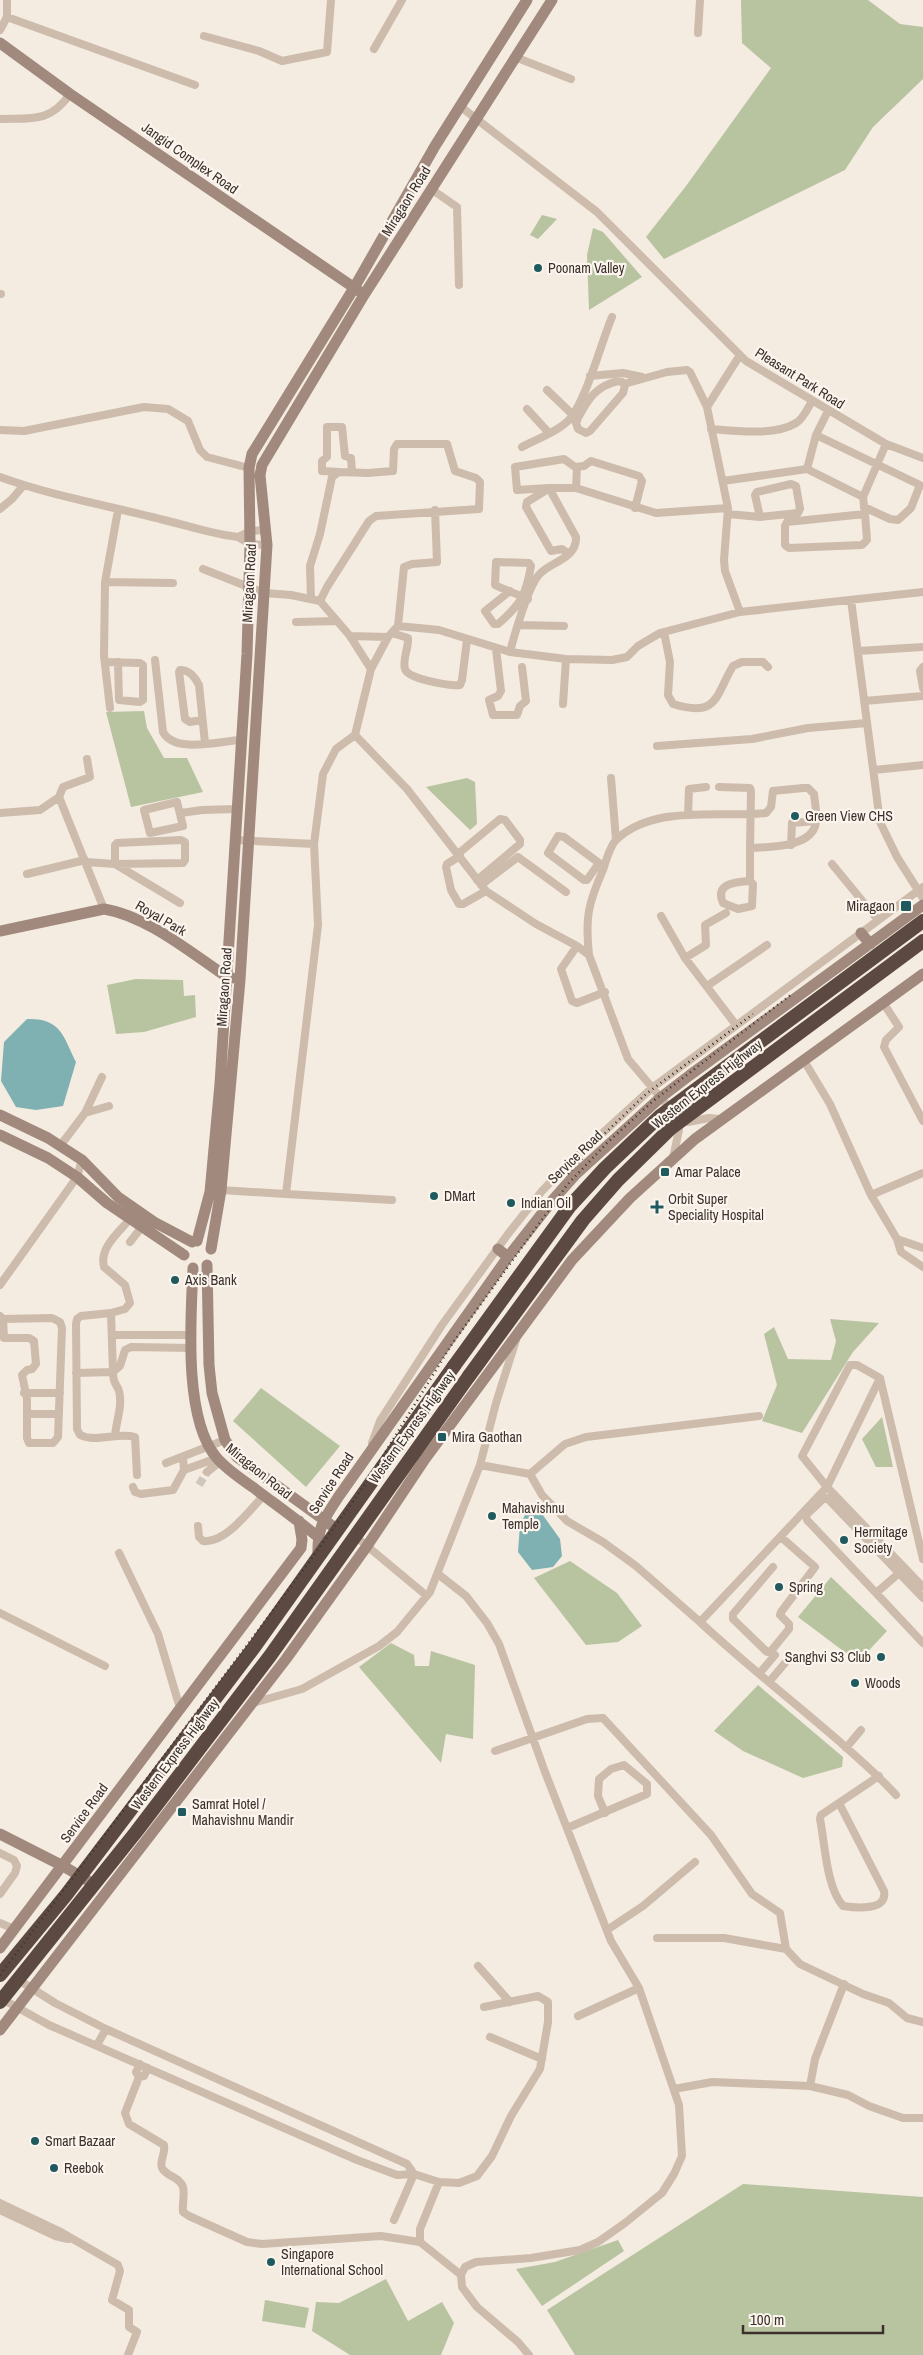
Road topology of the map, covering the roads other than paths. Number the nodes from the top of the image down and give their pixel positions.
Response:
1 (7, 0) edge
2 (331, 0) edge
3 (402, 0) edge
4 (527, 0) edge
5 (552, 0) edge
6 (700, 0) edge
7 (7, 17) junction
8 (0, 30) edge
9 (698, 33) dead end
10 (204, 36) dead end
11 (0, 43) edge
12 (374, 49) dead end
13 (516, 57) junction
14 (571, 79) dead end
15 (195, 85) dead end
16 (70, 94) junction
17 (461, 107) junction
18 (476, 118) junction
19 (0, 119) edge
20 (432, 189) junction
21 (459, 285) dead end
22 (354, 288) junction
23 (364, 294) junction
24 (612, 317) dead end
25 (740, 355) junction
26 (590, 376) junction
27 (643, 378) junction
28 (624, 384) junction
29 (547, 390) dead end
30 (812, 401) junction
31 (707, 407) junction
32 (527, 409) dead end
33 (828, 411) junction
34 (572, 414) junction
35 (712, 429) junction
36 (0, 430) edge
37 (549, 433) junction
38 (816, 434) junction
39 (886, 444) junction
40 (522, 447) dead end
41 (923, 458) edge
42 (877, 465) junction
43 (577, 467) junction
44 (249, 468) junction
45 (807, 469) junction
46 (339, 472) junction
47 (352, 472) junction
48 (0, 477) edge
49 (723, 481) junction
50 (922, 482) edge
51 (23, 486) junction
52 (549, 488) junction
53 (576, 488) junction
54 (863, 497) junction
55 (0, 508) edge
56 (636, 508) junction
57 (118, 510) junction
58 (435, 510) junction
59 (728, 511) junction
60 (864, 511) junction
61 (760, 517) junction
62 (250, 530) junction
63 (265, 530) junction
64 (238, 537) junction
65 (250, 544) junction
66 (267, 545) junction
67 (569, 554) junction
68 (203, 569) dead end
69 (105, 582) junction
70 (173, 583) dead end
71 (250, 587) junction
72 (510, 591) junction
73 (923, 592) edge
74 (264, 593) junction
75 (525, 597) junction
76 (311, 599) junction
77 (851, 600) junction
78 (320, 601) junction
79 (740, 612) junction
80 (337, 621) junction
81 (296, 622) dead end
82 (518, 625) junction
83 (398, 626) junction
84 (564, 626) dead end
85 (664, 632) junction
86 (390, 635) junction
87 (350, 636) junction
88 (468, 640) junction
89 (923, 647) edge
90 (496, 648) junction
91 (510, 652) junction
92 (858, 652) junction
93 (566, 659) junction
94 (155, 660) dead end
95 (105, 662) junction
96 (118, 662) junction
97 (522, 667) dead end
98 (768, 667) dead end
99 (923, 667) edge
100 (371, 669) junction
101 (923, 688) edge
102 (923, 696) edge
103 (864, 701) junction
104 (563, 704) dead end
105 (110, 708) dead end
106 (202, 720) junction
107 (867, 723) junction
108 (355, 735) junction
109 (242, 740) junction
110 (205, 743) junction
111 (657, 746) dead end
112 (88, 759) dead end
113 (923, 765) edge
114 (874, 770) junction
115 (612, 778) dead end
116 (718, 787) dead end
117 (706, 788) dead end
118 (59, 797) junction
119 (237, 809) junction
120 (0, 813) edge
121 (181, 814) junction
122 (751, 814) junction
123 (688, 815) junction
124 (816, 821) junction
125 (235, 840) junction
126 (616, 840) junction
127 (248, 841) junction
128 (314, 844) junction
129 (792, 845) junction
130 (750, 848) junction
131 (460, 854) junction
132 (86, 861) junction
133 (115, 864) junction
134 (832, 864) dead end
135 (601, 865) junction
136 (27, 874) dead end
137 (750, 881) junction
138 (482, 885) junction
139 (921, 888) edge
140 (566, 892) dead end
141 (923, 898) edge
142 (180, 903) dead end
143 (923, 905) edge
144 (104, 908) junction
145 (726, 913) dead end
146 (661, 916) dead end
147 (878, 920) junction
148 (923, 921) edge
149 (0, 931) edge
150 (861, 933) junction
151 (923, 941) edge
152 (870, 944) junction
153 (767, 945) dead end
154 (577, 946) junction
155 (589, 956) junction
156 (684, 958) junction
157 (923, 974) edge
158 (227, 977) junction
159 (240, 980) junction
160 (707, 986) junction
161 (605, 992) junction
162 (884, 1004) junction
163 (736, 1026) junction
164 (706, 1048) junction
165 (712, 1058) junction
166 (803, 1059) junction
167 (102, 1077) dead end
168 (652, 1088) junction
169 (660, 1098) junction
170 (109, 1106) dead end
171 (85, 1113) junction
172 (673, 1113) junction
173 (0, 1115) edge
174 (719, 1120) junction
175 (923, 1122) edge
176 (0, 1135) edge
177 (60, 1146) junction
178 (673, 1158) junction
179 (82, 1160) junction
180 (923, 1173) edge
181 (77, 1177) junction
182 (221, 1190) junction
183 (286, 1194) junction
184 (871, 1195) junction
185 (392, 1200) dead end
186 (130, 1219) junction
187 (142, 1228) junction
188 (897, 1238) junction
189 (195, 1241) junction
190 (130, 1242) dead end
191 (923, 1248) edge
192 (211, 1249) junction
193 (498, 1249) junction
194 (184, 1255) junction
195 (508, 1257) junction
196 (208, 1265) junction
197 (923, 1267) edge
198 (193, 1268) junction
199 (0, 1285) edge
200 (111, 1313) junction
201 (1, 1318) edge
202 (520, 1330) junction
203 (112, 1335) junction
204 (191, 1335) junction
205 (192, 1348) junction
206 (76, 1372) junction
207 (113, 1372) junction
208 (880, 1378) junction
209 (24, 1393) junction
210 (60, 1393) junction
211 (27, 1414) junction
212 (59, 1414) junction
213 (759, 1416) dead end
214 (115, 1436) junction
215 (224, 1440) junction
216 (209, 1447) junction
217 (369, 1452) junction
218 (183, 1457) junction
219 (219, 1460) junction
220 (166, 1463) dead end
221 (480, 1465) junction
222 (184, 1470) junction
223 (207, 1472) tunnel mouth
224 (530, 1474) junction
225 (137, 1476) dead end
226 (133, 1487) dead end
227 (827, 1487) junction
228 (264, 1496) junction
229 (324, 1520) junction
230 (299, 1521) junction
231 (198, 1526) dead end
232 (338, 1530) junction
233 (317, 1536) junction
234 (355, 1536) junction
235 (781, 1537) junction
236 (367, 1546) junction
237 (119, 1553) dead end
238 (318, 1556) junction
239 (923, 1559) edge
240 (773, 1568) dead end
241 (902, 1571) junction
242 (438, 1574) junction
243 (923, 1587) edge
244 (876, 1593) junction
245 (427, 1596) junction
246 (923, 1598) edge
247 (0, 1613) edge
248 (700, 1622) junction
249 (923, 1643) edge
250 (775, 1655) dead end
251 (785, 1663) dead end
252 (105, 1666) dead end
253 (759, 1674) junction
254 (769, 1682) junction
255 (251, 1704) junction
256 (180, 1708) junction
257 (862, 1730) dead end
258 (534, 1739) junction
259 (846, 1748) junction
260 (495, 1751) dead end
261 (879, 1776) junction
262 (896, 1795) dead end
263 (838, 1803) junction
264 (605, 1813) junction
265 (567, 1828) junction
266 (0, 1834) edge
267 (0, 1853) edge
268 (695, 1862) dead end
269 (63, 1866) junction
270 (80, 1876) junction
271 (94, 1885) junction
272 (0, 1894) edge
273 (0, 1923) edge
274 (14, 1929) junction
275 (608, 1930) junction
276 (657, 1938) dead end
277 (0, 1948) edge
278 (786, 1949) junction
279 (478, 1966) dead end
280 (0, 1975) edge
281 (18, 1979) junction
282 (844, 1984) junction
283 (32, 1988) junction
284 (639, 1988) junction
285 (1, 2001) edge
286 (510, 2002) junction
287 (17, 2007) junction
288 (484, 2007) dead end
289 (578, 2016) dead end
290 (923, 2022) edge
291 (106, 2029) junction
292 (0, 2030) edge
293 (490, 2037) dead end
294 (97, 2045) junction
295 (542, 2059) junction
296 (140, 2064) junction
297 (148, 2068) junction
298 (139, 2077) junction
299 (810, 2086) junction
300 (674, 2089) junction
301 (923, 2118) edge
302 (312, 2122) junction
303 (342, 2135) junction
304 (303, 2137) junction
305 (334, 2150) junction
306 (414, 2174) junction
307 (439, 2182) junction
308 (0, 2203) edge
309 (0, 2210) edge
310 (394, 2220) dead end
311 (70, 2239) junction
312 (420, 2242) junction
313 (461, 2275) junction
314 (128, 2355) edge
315 (529, 2355) edge

1 - 7 street
2 - 10 street
3 - 12 street
4 - 17 main road, Miragaon Road
5 - 13 main road, Miragaon Road
6 - 9 street
7 - 8 street
7 - 15 street
11 - 16 main road, Jangid Complex Road
13 - 14 street
13 - 18 main road, Miragaon Road
16 - 19 street
16 - 22 main road, Jangid Complex Road
17 - 18 street, Pleasant Park Road
17 - 22 main road, Miragaon Road
18 - 20 main road, Miragaon Road
18 - 25 street, Pleasant Park Road
20 - 21 street
20 - 23 main road, Miragaon Road
22 - 23 main road, Jangid Complex Road
22 - 44 main road, Miragaon Road
23 - 63 main road, Miragaon Road
24 - 26 street
25 - 30 street, Pleasant Park Road
25 - 31 street
26 - 27 street
26 - 34 street
27 - 28 street
27 - 31 street
28 - 28 street
29 - 34 street
30 - 33 street, Pleasant Park Road
30 - 35 street
31 - 35 street
32 - 37 street
33 - 38 street
33 - 39 street, Pleasant Park Road
34 - 37 street
35 - 49 street
36 - 44 street
37 - 40 street
38 - 42 street
38 - 45 street
39 - 41 street, Pleasant Park Road
39 - 42 street
42 - 50 street
42 - 54 street
43 - 52 street
43 - 53 street
43 - 56 street
44 - 62 main road, Miragaon Road
45 - 49 street
45 - 54 street
46 - 47 street
46 - 47 street
46 - 76 street
47 - 58 street
48 - 51 street
49 - 59 street
50 - 60 street
51 - 55 street
51 - 57 street
52 - 53 street
52 - 67 street
52 - 67 street
53 - 56 street
54 - 60 street
56 - 59 street
57 - 64 street
57 - 69 street
58 - 78 street
58 - 83 street
59 - 61 street
59 - 79 street
60 - 60 street
61 - 61 street
62 - 63 street
62 - 64 street
62 - 65 main road, Miragaon Road
63 - 66 main road, Miragaon Road
64 - 65 street
65 - 66 street
65 - 71 main road, Miragaon Road
66 - 74 main road, Miragaon Road
67 - 75 street
68 - 71 street
69 - 70 street
69 - 95 street
71 - 74 street
71 - 109 main road, Miragaon Road
72 - 75 street
72 - 75 street
72 - 75 street
73 - 77 street
74 - 76 street
74 - 127 main road, Miragaon Road
75 - 82 street
76 - 78 street
77 - 79 street
77 - 92 street
78 - 80 street
79 - 85 street
80 - 81 street
80 - 87 street
82 - 84 street
82 - 91 street
83 - 86 street
83 - 88 street
85 - 93 street
85 - 98 street
86 - 87 street
86 - 88 street
86 - 100 street
87 - 100 street
88 - 90 street
89 - 92 street
90 - 91 street
90 - 97 street
91 - 93 street
92 - 103 street
93 - 104 street
94 - 110 street
95 - 96 street
95 - 105 street
96 - 96 street
99 - 101 street
100 - 108 street
102 - 103 street
103 - 107 street
106 - 106 street
106 - 110 street
107 - 111 street
107 - 114 street
108 - 128 street
108 - 131 street
109 - 110 street
109 - 119 main road, Miragaon Road
112 - 118 street
113 - 114 street
114 - 139 street
115 - 126 street
116 - 122 street
117 - 123 street
118 - 120 street
118 - 132 street
119 - 121 street
119 - 125 main road, Miragaon Road
121 - 121 street
122 - 123 street
122 - 124 street
122 - 130 street
123 - 126 street
124 - 129 street
124 - 129 street
125 - 127 street
125 - 158 main road, Miragaon Road
126 - 135 street
127 - 128 street
127 - 159 main road, Miragaon Road
128 - 183 street
129 - 130 street
130 - 137 street
131 - 138 street
131 - 138 street
131 - 138 street
132 - 133 street
132 - 136 street
132 - 144 street
133 - 133 street
133 - 142 street
134 - 147 street
135 - 135 street
135 - 155 street
137 - 137 street
138 - 140 street
138 - 154 street
139 - 141 street
139 - 147 street
143 - 152 main road, Service Road
144 - 149 main road
144 - 158 main road, Royal Park
145 - 156 street
146 - 156 street
147 - 150 street
148 - 232 highway, Western Express Highway, bridge
150 - 152 main road
150 - 163 street
151 - 234 highway, Western Express Highway, bridge
152 - 165 main road, Service Road
153 - 160 street
154 - 155 street
154 - 161 street
155 - 161 street
156 - 160 street
157 - 162 main road
158 - 159 main road, Royal Park
158 - 189 main road, Miragaon Road
159 - 182 main road, Miragaon Road
160 - 163 street
161 - 168 street
162 - 166 main road
162 - 175 street
163 - 164 street
164 - 165 main road
164 - 168 street
165 - 169 main road, Service Road
166 - 174 main road
166 - 184 street
167 - 171 street
168 - 169 street
168 - 193 street
169 - 172 street
169 - 195 main road, Service Road
170 - 171 street
171 - 177 street
172 - 174 street
172 - 178 street
173 - 177 main road
174 - 178 main road
176 - 181 main road
177 - 179 main road
178 - 202 main road
179 - 181 street
179 - 189 main road
180 - 184 street
181 - 186 main road
181 - 199 street
182 - 183 street
182 - 192 main road, Miragaon Road
183 - 185 street
184 - 188 street
186 - 187 main road
186 - 200 street
187 - 190 street
187 - 194 main road
188 - 191 street
188 - 197 street
189 - 192 main road
189 - 194 main road
192 - 196 main road
193 - 195 main road
193 - 217 street
194 - 198 main road
195 - 217 main road, Service Road
196 - 198 main road
196 - 215 main road, Miragaon Road
198 - 204 main road, Miragaon Road
200 - 203 street
200 - 206 street
201 - 209 street
201 - 210 street
202 - 221 street
202 - 236 main road
203 - 204 street
203 - 207 street
204 - 205 main road, Miragaon Road
205 - 207 street
205 - 216 main road, Miragaon Road
206 - 207 street
206 - 214 street
207 - 214 street
208 - 227 street
208 - 227 street
208 - 239 street
209 - 210 street
209 - 211 street
210 - 212 street
211 - 212 street
211 - 212 street
213 - 224 street
214 - 225 street
215 - 216 street
215 - 229 main road, Miragaon Road
216 - 218 street
216 - 219 main road, Miragaon Road
217 - 229 main road, Service Road
218 - 220 street
218 - 222 street
219 - 222 street
219 - 223 street
219 - 228 main road, Miragaon Road
221 - 224 street
221 - 242 street
222 - 226 street
224 - 248 street
227 - 235 street
227 - 241 street
228 - 230 main road, Miragaon Road
228 - 231 street
229 - 232 main road, Miragaon Road
229 - 233 main road, Service Road
230 - 233 main road, Miragaon Road
230 - 256 main road, Service Road
232 - 238 highway, Western Express Highway
233 - 238 main road
234 - 236 street
234 - 271 highway, Western Express Highway
235 - 240 street
235 - 248 street
236 - 245 street
236 - 255 main road
237 - 256 street
238 - 270 highway, Western Express Highway
241 - 243 street
241 - 244 street
241 - 244 street
241 - 246 street
242 - 245 street
242 - 258 street
244 - 249 street
245 - 255 street
247 - 252 street
248 - 253 street
250 - 253 street
251 - 254 street
253 - 254 street
254 - 259 street
255 - 283 main road
256 - 269 main road, Service Road
257 - 259 street
258 - 260 street
258 - 265 street
258 - 278 street
259 - 261 street
261 - 262 street
261 - 263 street
263 - 263 street
264 - 264 street
264 - 265 street
265 - 275 street
266 - 269 main road
267 - 272 street
268 - 275 street
269 - 270 main road
269 - 274 main road, Service Road
270 - 271 main road
270 - 280 highway, Western Express Highway
271 - 281 highway, Western Express Highway
273 - 274 street
274 - 277 main road, Service Road
275 - 284 street
276 - 278 street
278 - 282 street
279 - 286 street
281 - 283 street
281 - 285 highway, Western Express Highway
282 - 290 street
282 - 299 street
283 - 287 main road
283 - 291 street
284 - 289 street
284 - 300 street
285 - 287 street
286 - 288 street
286 - 295 street
287 - 292 main road
287 - 294 street
291 - 294 street
291 - 302 street
293 - 295 street
294 - 296 street
295 - 307 street
296 - 297 street
296 - 298 street
297 - 298 street
297 - 304 street
298 - 312 street
299 - 300 street
299 - 301 street
300 - 313 street
302 - 303 street
302 - 304 street
303 - 305 street
303 - 306 street
304 - 305 street
305 - 306 street
306 - 307 street
306 - 310 street
307 - 312 street
308 - 311 street
309 - 311 street
311 - 314 street
312 - 313 street
313 - 315 street

